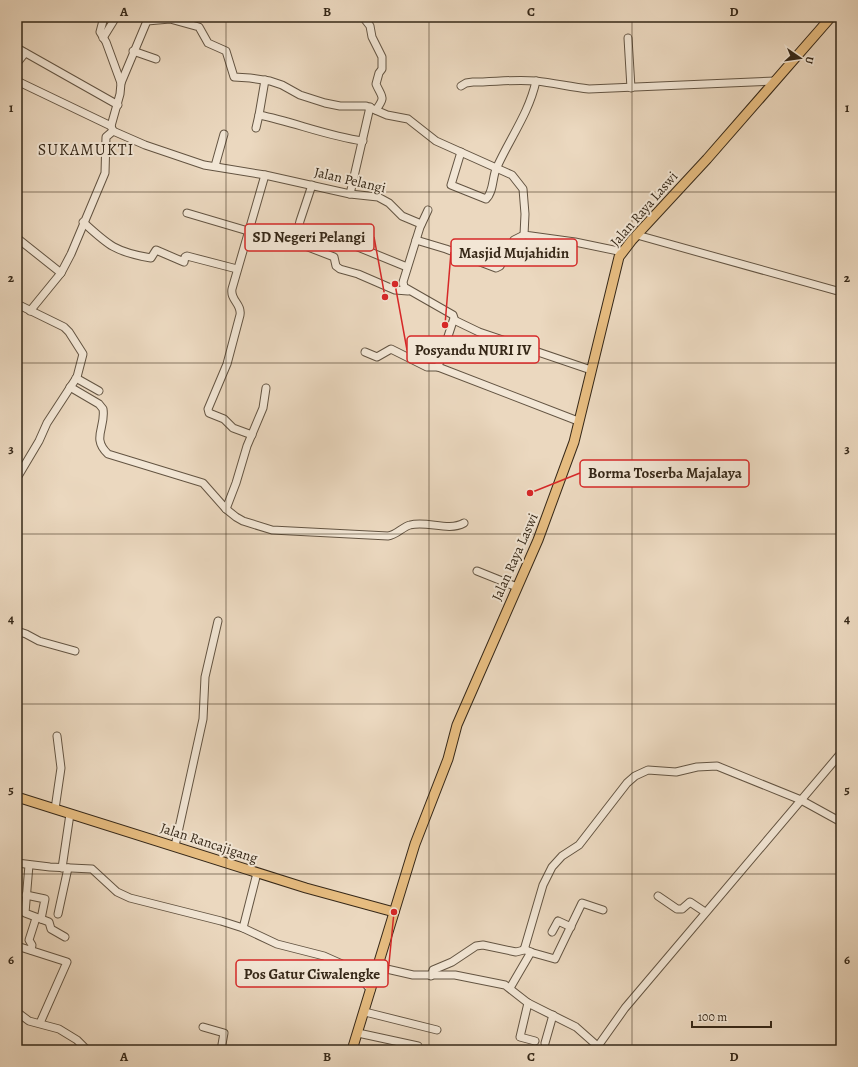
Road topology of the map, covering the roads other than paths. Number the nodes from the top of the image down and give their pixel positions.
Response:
1 (104, 17) edge
2 (116, 17) edge
3 (362, 17) edge
4 (831, 17) edge
5 (145, 19) edge
6 (103, 38) junction
7 (628, 38) dead end
8 (17, 48) edge
9 (133, 52) junction
10 (25, 53) junction
11 (156, 59) dead end
12 (17, 63) edge
13 (265, 80) junction
14 (17, 81) edge
15 (536, 81) junction
16 (775, 81) junction
17 (121, 83) junction
18 (461, 86) dead end
19 (631, 88) junction
20 (118, 104) junction
21 (373, 109) junction
22 (259, 115) junction
23 (256, 128) dead end
24 (112, 129) junction
25 (224, 134) dead end
26 (363, 141) junction
27 (461, 152) junction
28 (215, 166) junction
29 (496, 168) junction
30 (265, 175) junction
31 (312, 185) junction
32 (350, 194) junction
33 (428, 210) dead end
34 (187, 213) dead end
35 (83, 222) junction
36 (421, 225) junction
37 (248, 231) junction
38 (524, 235) junction
39 (637, 235) junction
40 (17, 238) edge
41 (416, 240) junction
42 (348, 243) dead end
43 (623, 252) junction
44 (407, 267) junction
45 (237, 269) junction
46 (61, 273) junction
47 (409, 291) junction
48 (841, 292) edge
49 (17, 304) edge
50 (30, 311) junction
51 (454, 320) junction
52 (365, 352) dead end
53 (438, 367) junction
54 (591, 370) junction
55 (76, 378) junction
56 (70, 387) junction
57 (266, 388) dead end
58 (100, 392) dead end
59 (578, 421) junction
60 (252, 435) junction
61 (17, 478) edge
62 (226, 509) junction
63 (464, 523) dead end
64 (477, 571) dead end
65 (517, 587) junction
66 (218, 621) dead end
67 (17, 631) edge
68 (75, 650) dead end
69 (56, 736) dead end
70 (841, 753) edge
71 (17, 796) edge
72 (798, 803) junction
73 (55, 809) junction
74 (70, 814) junction
75 (841, 822) edge
76 (175, 846) junction
77 (17, 863) edge
78 (29, 865) junction
79 (64, 865) junction
80 (257, 873) junction
81 (26, 895) junction
82 (658, 896) dead end
83 (603, 910) dead end
84 (394, 912) junction
85 (705, 912) junction
86 (21, 913) edge
87 (58, 914) dead end
88 (38, 918) junction
89 (245, 922) junction
90 (571, 927) junction
91 (552, 932) dead end
92 (65, 937) dead end
93 (17, 946) edge
94 (31, 950) junction
95 (527, 951) junction
96 (378, 967) junction
97 (431, 974) junction
98 (510, 988) junction
99 (371, 990) junction
100 (528, 1003) junction
101 (17, 1012) edge
102 (365, 1012) junction
103 (553, 1016) junction
104 (40, 1023) junction
105 (203, 1027) dead end
106 (437, 1030) dead end
107 (358, 1033) junction
108 (535, 1041) dead end
109 (545, 1043) dead end
110 (418, 1046) dead end
111 (600, 1048) edge
112 (87, 1050) edge
113 (221, 1050) edge
114 (352, 1050) edge

1 - 6 street
2 - 6 street
3 - 21 street
4 - 16 main road, Jalan Raya Laswi
5 - 9 street
5 - 13 street
6 - 17 street
7 - 19 street
8 - 10 street
9 - 11 street
9 - 17 street
10 - 12 street
10 - 20 street
13 - 21 street
13 - 22 street
14 - 24 street, Jalan Pelangi
15 - 18 street
15 - 19 street
15 - 29 street
16 - 19 street
16 - 39 main road, Jalan Raya Laswi
17 - 20 street
20 - 24 street
21 - 26 street
21 - 27 street
22 - 23 street
22 - 26 street
24 - 28 street, Jalan Pelangi
24 - 35 street
25 - 28 street
26 - 32 street
27 - 29 street
27 - 29 street
28 - 30 street, Jalan Pelangi
29 - 38 street
30 - 31 street, Jalan Pelangi
30 - 37 street
31 - 32 street, Jalan Pelangi
31 - 47 street
32 - 36 street, Jalan Pelangi
33 - 36 street
34 - 37 street
35 - 45 street
35 - 46 street
36 - 41 street
37 - 45 street
38 - 41 street
38 - 43 street
39 - 43 main road, Jalan Raya Laswi
39 - 48 street
40 - 46 street
41 - 44 street
42 - 44 street
43 - 54 main road, Jalan Raya Laswi
44 - 47 street
45 - 60 street
46 - 50 street
47 - 51 street
49 - 50 street
50 - 55 street
51 - 53 street
51 - 54 street
52 - 53 street
53 - 59 street
54 - 59 main road, Jalan Raya Laswi
55 - 56 street
55 - 58 street
56 - 61 street
56 - 62 street
57 - 60 street
59 - 65 main road, Jalan Raya Laswi
60 - 62 street
62 - 63 street
64 - 65 street
65 - 84 main road, Jalan Raya Laswi
66 - 76 street
67 - 68 street
69 - 73 street
70 - 72 street
71 - 73 main road, Jalan Rancajigang
72 - 75 street
72 - 85 street
72 - 95 street
73 - 74 main road, Jalan Rancajigang
74 - 76 main road, Jalan Rancajigang
74 - 79 street
76 - 80 main road, Jalan Rancajigang
77 - 78 street
78 - 79 street
78 - 81 street
79 - 87 street
79 - 89 street
80 - 84 main road, Jalan Rancajigang
80 - 89 street
81 - 86 street
81 - 88 street
82 - 85 street
83 - 90 street
84 - 96 main road, Jalan Raya Laswi
85 - 111 street
86 - 88 street
88 - 92 street
88 - 94 street
89 - 99 street
90 - 91 street
90 - 95 street
93 - 94 street
94 - 104 street
95 - 97 street
95 - 98 street
96 - 97 street
96 - 99 main road, Jalan Raya Laswi
97 - 98 street
98 - 100 street
99 - 102 main road, Jalan Raya Laswi
100 - 103 street
100 - 108 street
101 - 104 street
102 - 106 street
102 - 107 main road, Jalan Raya Laswi
103 - 109 street
103 - 111 street
104 - 112 street
105 - 113 street
107 - 110 street
107 - 114 main road, Jalan Raya Laswi

